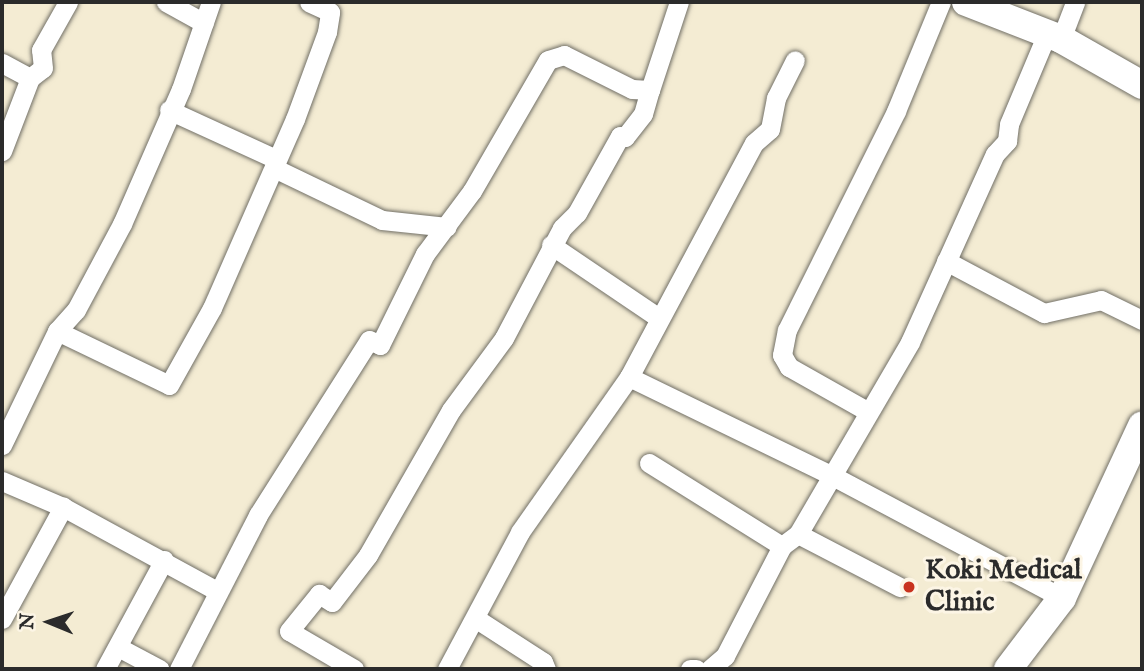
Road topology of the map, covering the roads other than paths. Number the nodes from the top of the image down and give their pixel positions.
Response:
1 (68, 2) edge
2 (166, 2) edge
3 (211, 2) edge
4 (309, 2) edge
5 (679, 2) edge
6 (941, 2) edge
7 (966, 2) edge
8 (1074, 2) edge
9 (204, 23) junction
10 (1054, 38) junction
11 (795, 60) dead end
12 (2, 63) edge
13 (30, 78) junction
14 (1142, 85) edge
15 (650, 90) junction
16 (169, 110) junction
17 (2, 151) edge
18 (275, 164) junction
19 (447, 227) junction
20 (551, 245) junction
21 (946, 261) junction
22 (659, 318) junction
23 (1142, 320) edge
24 (57, 331) junction
25 (629, 377) junction
26 (867, 411) junction
27 (1142, 426) edge
28 (2, 445) edge
29 (649, 463) dead end
30 (829, 474) junction
31 (1132, 478) edge
32 (2, 481) edge
33 (64, 508) junction
34 (798, 534) junction
35 (782, 546) junction
36 (164, 560) junction
37 (900, 587) dead end
38 (217, 591) junction
39 (1062, 598) junction
40 (475, 618) junction
41 (2, 619) edge
42 (118, 647) junction
43 (105, 669) edge
44 (159, 669) edge
45 (178, 669) edge
46 (354, 669) edge
47 (447, 669) edge
48 (547, 669) edge
49 (690, 669) edge
50 (696, 669) edge
51 (710, 669) edge
52 (1008, 669) edge

1 - 13 street
2 - 9 street
3 - 9 street
4 - 18 street
5 - 15 street
6 - 26 street
7 - 10 street
8 - 10 street
9 - 16 street
10 - 14 street
10 - 21 street
11 - 22 street
12 - 13 street
13 - 17 street
15 - 19 street
15 - 20 street
16 - 18 street
16 - 24 street
18 - 19 street
18 - 24 street
19 - 38 street
20 - 22 street
20 - 46 street
21 - 23 street
21 - 26 street
22 - 25 street
24 - 28 street
25 - 30 street
25 - 40 street
26 - 30 street
27 - 31 street
29 - 35 street
30 - 34 street
30 - 39 street
31 - 39 street
32 - 33 street
33 - 36 street
33 - 41 street
34 - 35 street
34 - 37 street
35 - 51 street
36 - 38 street
36 - 42 street
38 - 45 street
39 - 52 street
40 - 47 street
40 - 48 street
42 - 43 street
42 - 44 street
49 - 50 street

